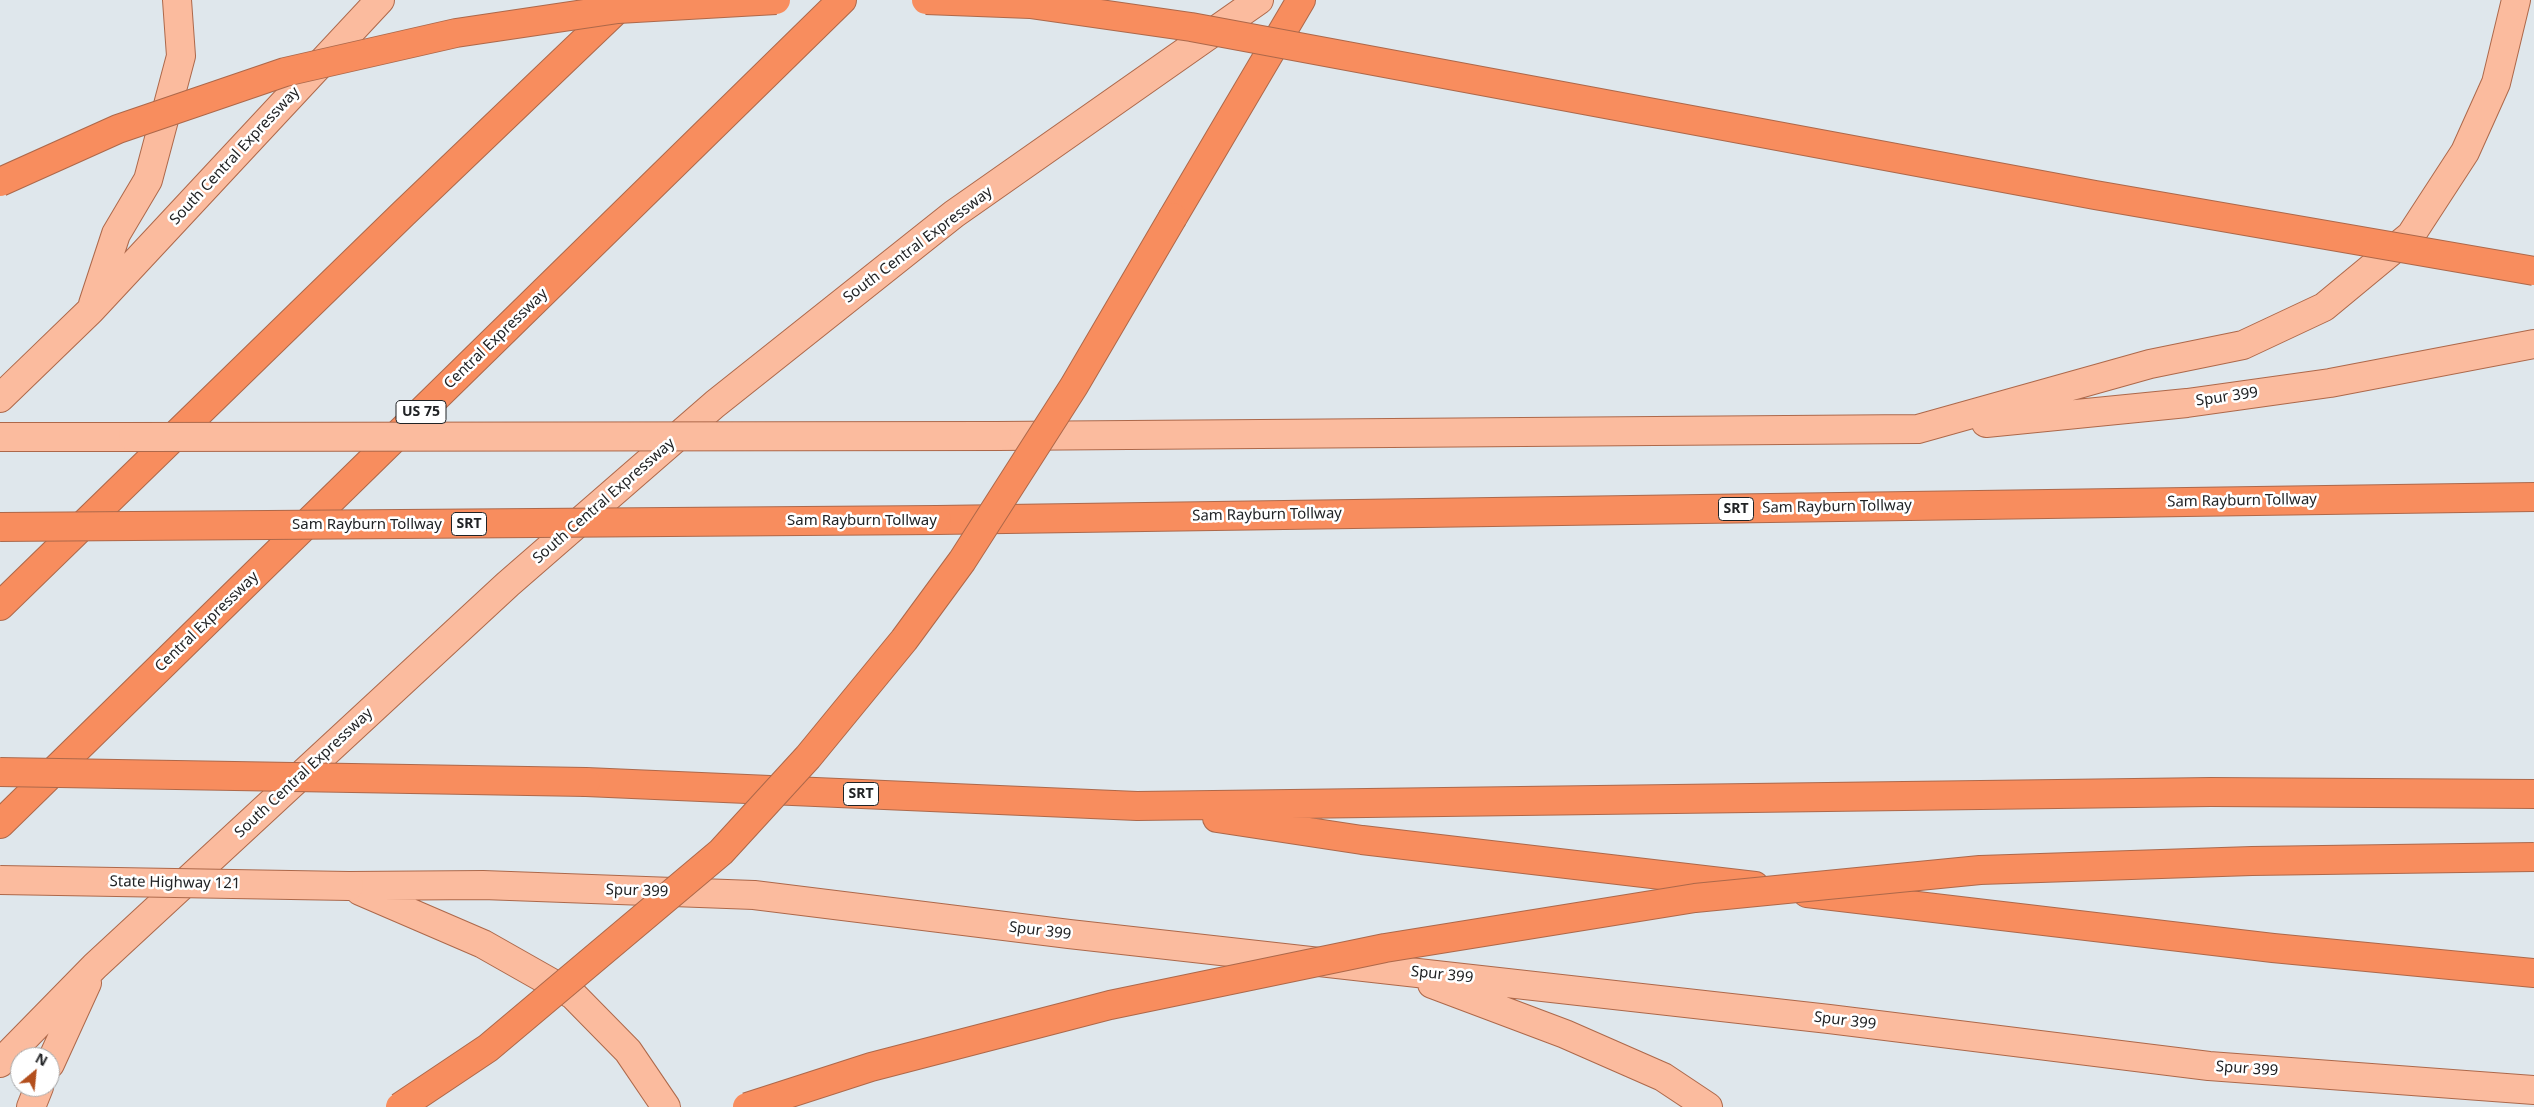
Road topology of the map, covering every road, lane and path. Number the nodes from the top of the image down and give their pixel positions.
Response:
1 (177, 0) edge
2 (380, 0) edge
3 (627, 0) edge
4 (776, 0) edge
5 (842, 0) edge
6 (926, 0) edge
7 (1259, 0) edge
8 (1301, 0) edge
9 (2516, 0) edge
10 (0, 182) edge
11 (2534, 271) edge
12 (90, 312) junction
13 (2534, 344) edge
14 (0, 398) edge
15 (1918, 429) junction
16 (0, 437) edge
17 (2534, 497) edge
18 (0, 527) edge
19 (0, 606) edge
20 (0, 772) edge
21 (2534, 794) edge
22 (1136, 806) junction
23 (0, 824) edge
24 (2534, 856) edge
25 (0, 880) edge
26 (349, 886) junction
27 (95, 966) junction
28 (1394, 970) junction
29 (2534, 973) edge
30 (58, 1047) edge
31 (0, 1063) edge
32 (2534, 1090) edge
33 (400, 1107) edge
34 (666, 1107) edge
35 (747, 1107) edge
36 (1708, 1107) edge

1 - 12 main road
2 - 12 main road, South Central Expressway
3 - 19 highway
4 - 10 highway, bridge
5 - 23 highway, Central Expressway / US 75
6 - 11 highway, bridge
7 - 27 main road, South Central Expressway
8 - 33 highway, bridge
9 - 15 main road
12 - 14 main road, South Central Expressway
13 - 15 main road, Spur 399
15 - 16 main road, bridge
17 - 18 highway, Sam Rayburn Tollway / SRT, bridge
20 - 22 highway, SRT, bridge
21 - 22 highway
22 - 29 highway
24 - 35 highway, bridge
25 - 26 main road, State Highway 121, bridge
26 - 28 main road, Spur 399
26 - 34 main road
27 - 30 main road
27 - 31 main road, South Central Expressway
28 - 32 main road, Spur 399
28 - 36 main road

